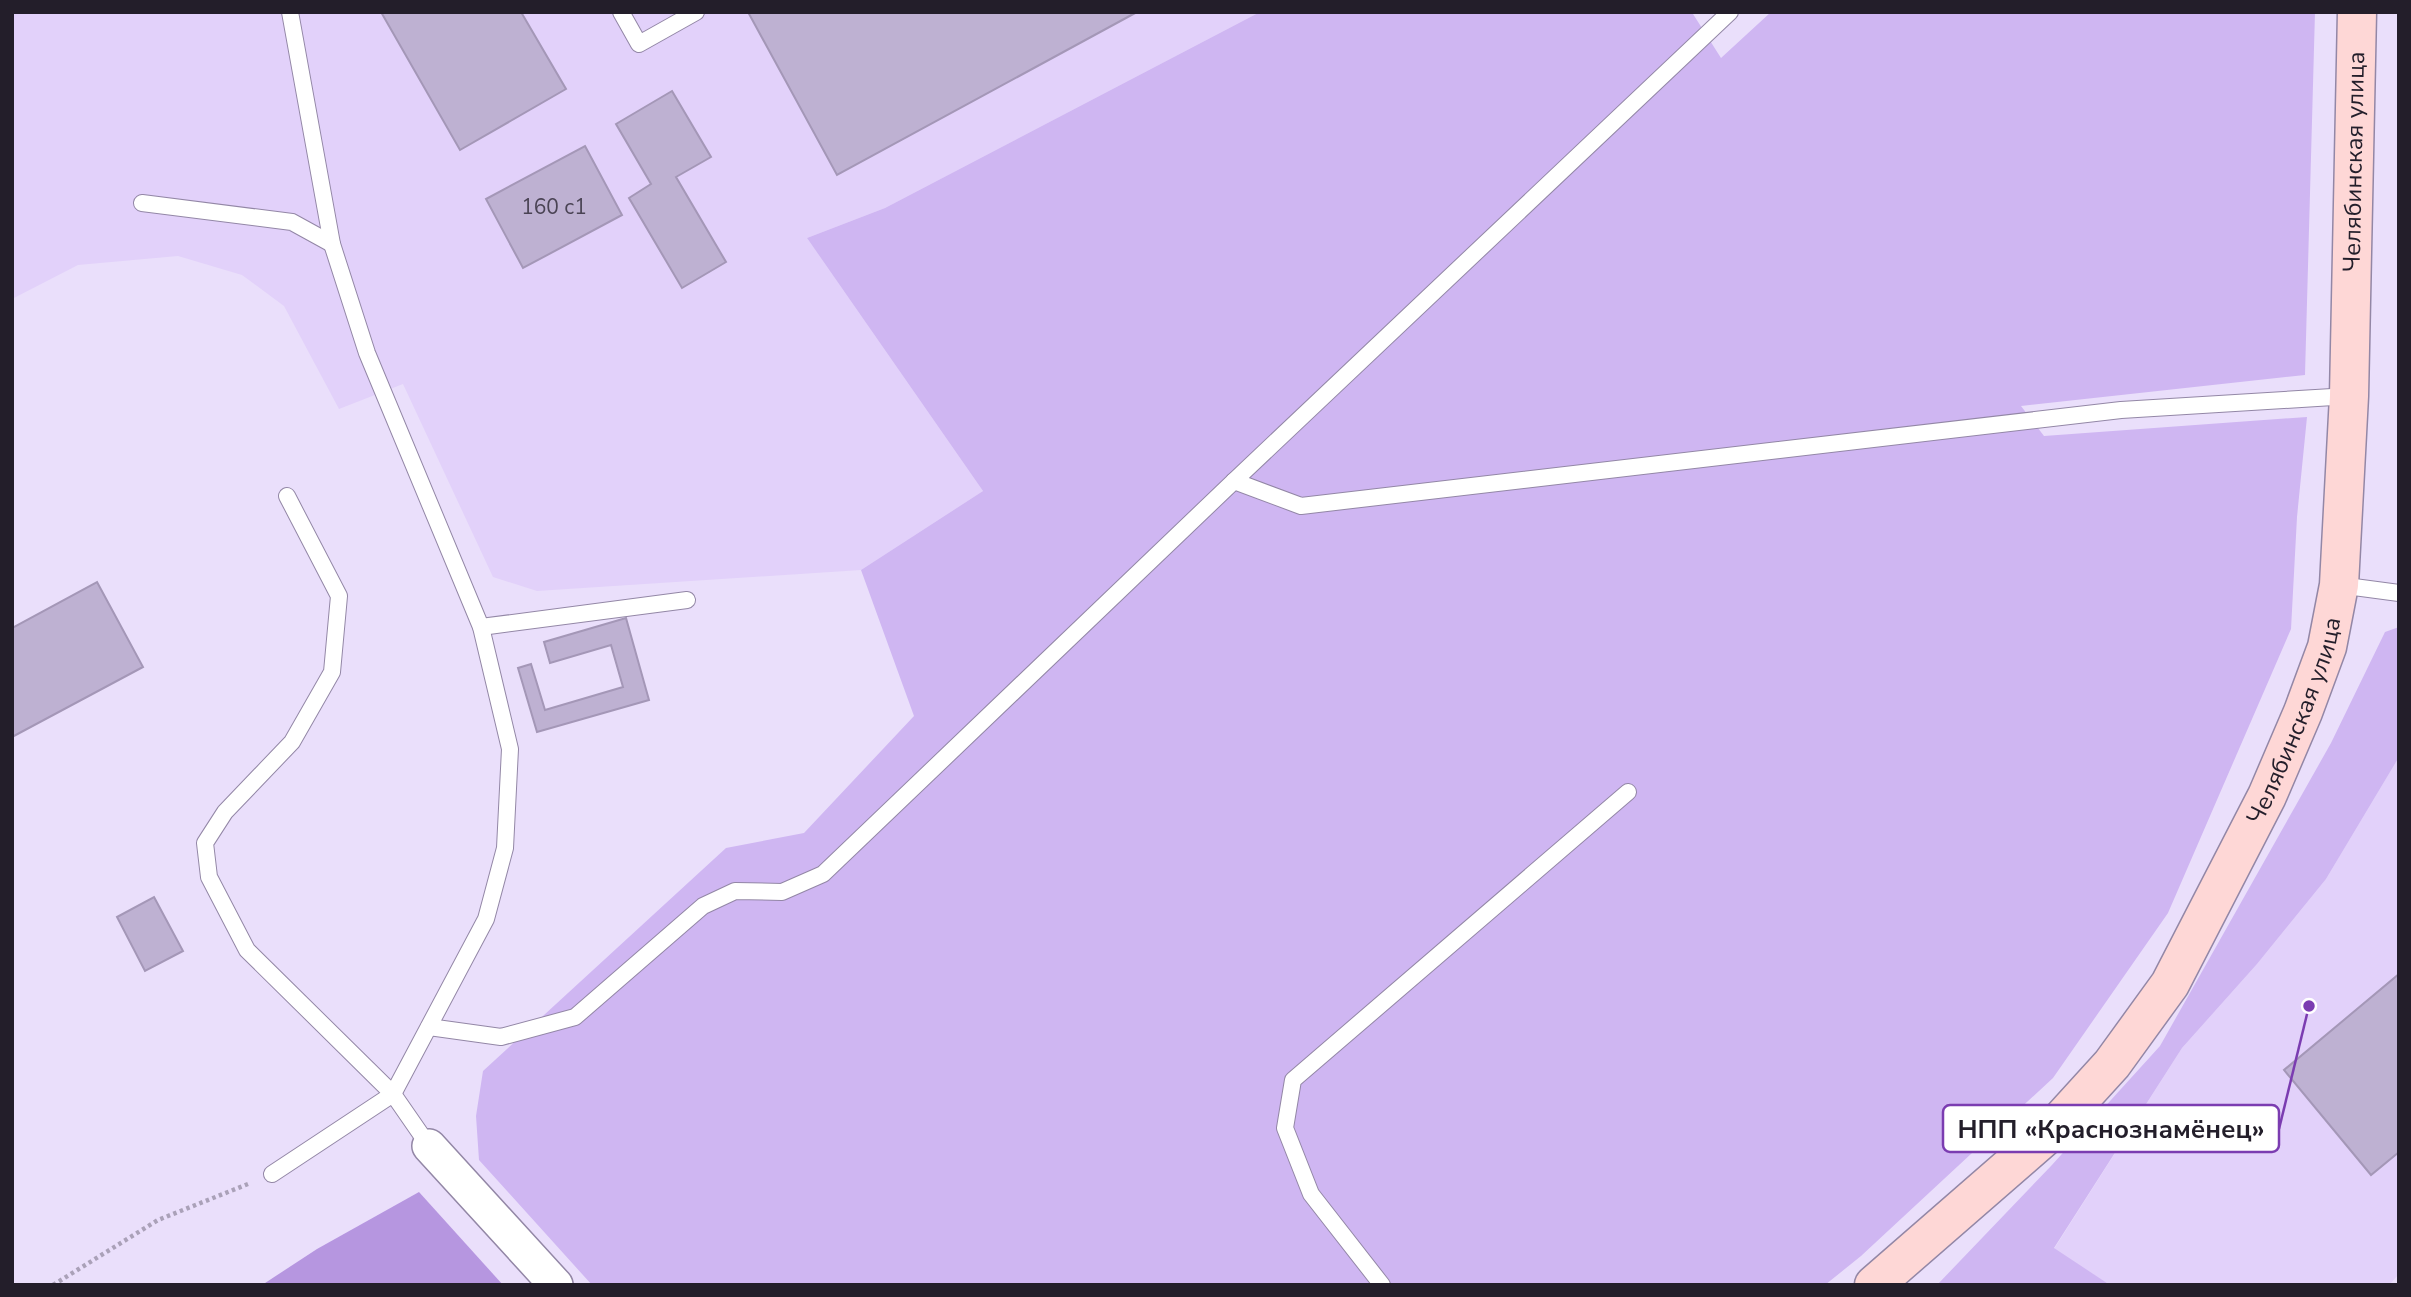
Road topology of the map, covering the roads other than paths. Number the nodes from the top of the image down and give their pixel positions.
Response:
1 (290, 12) edge
2 (621, 12) edge
3 (696, 12) edge
4 (1730, 12) edge
5 (2357, 12) edge
6 (142, 204) dead end
7 (332, 244) junction
8 (2349, 396) junction
9 (1234, 481) junction
10 (287, 496) dead end
11 (2339, 584) junction
12 (2399, 593) edge
13 (687, 600) dead end
14 (481, 627) junction
15 (1629, 792) dead end
16 (429, 1027) junction
17 (393, 1094) junction
18 (429, 1146) joint
19 (272, 1174) road end
20 (556, 1285) edge
21 (1382, 1285) edge
22 (1874, 1285) edge

1 - 7 lane
2 - 3 lane
4 - 9 lane
5 - 8 street, Челябинская улица
6 - 7 lane
7 - 14 lane
8 - 9 lane
8 - 11 street, Челябинская улица
9 - 16 lane
10 - 17 lane
11 - 12 lane
11 - 22 street, Челябинская улица
13 - 14 lane
14 - 16 lane
15 - 21 lane
16 - 17 lane
17 - 18 lane
17 - 19 lane
18 - 20 street

